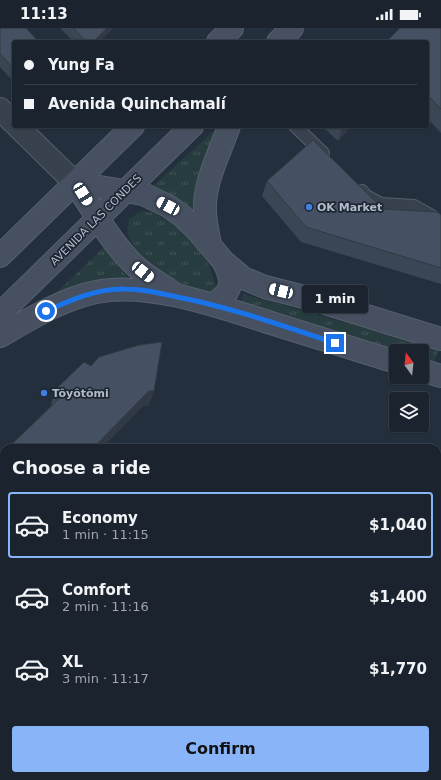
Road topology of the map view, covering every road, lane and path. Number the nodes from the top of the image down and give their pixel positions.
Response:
1 (232, 28) edge
2 (292, 28) edge
3 (220, 40) edge
4 (280, 40) edge
5 (0, 109) edge
6 (12, 121) edge
7 (18, 128) edge
8 (130, 128) edge
9 (190, 128) edge
10 (228, 128) edge
11 (297, 128) edge
12 (330, 160) edge
13 (351, 181) edge
14 (75, 183) junction
15 (126, 191) junction
16 (98, 218) junction
17 (441, 226) edge
18 (210, 244) junction
19 (0, 256) edge
20 (223, 261) junction
21 (180, 297) junction
22 (213, 304) junction
23 (0, 314) edge
24 (0, 336) edge
25 (441, 339) edge
26 (389, 360) edge
27 (429, 372) edge
28 (441, 376) edge

1 - 3 street
2 - 4 street
5 - 6 street
7 - 14 street
8 - 14 street
9 - 15 street, AVENIDA LAS CONDES
10 - 18 street
11 - 12 lane
13 - 17 lane
14 - 15 street
14 - 16 street
14 - 19 street
15 - 16 street, AVENIDA LAS CONDES
15 - 18 street
16 - 21 street
16 - 23 street, AVENIDA LAS CONDES
18 - 20 street
20 - 22 street
20 - 25 street
21 - 22 street
21 - 24 street
22 - 26 street
27 - 28 street

